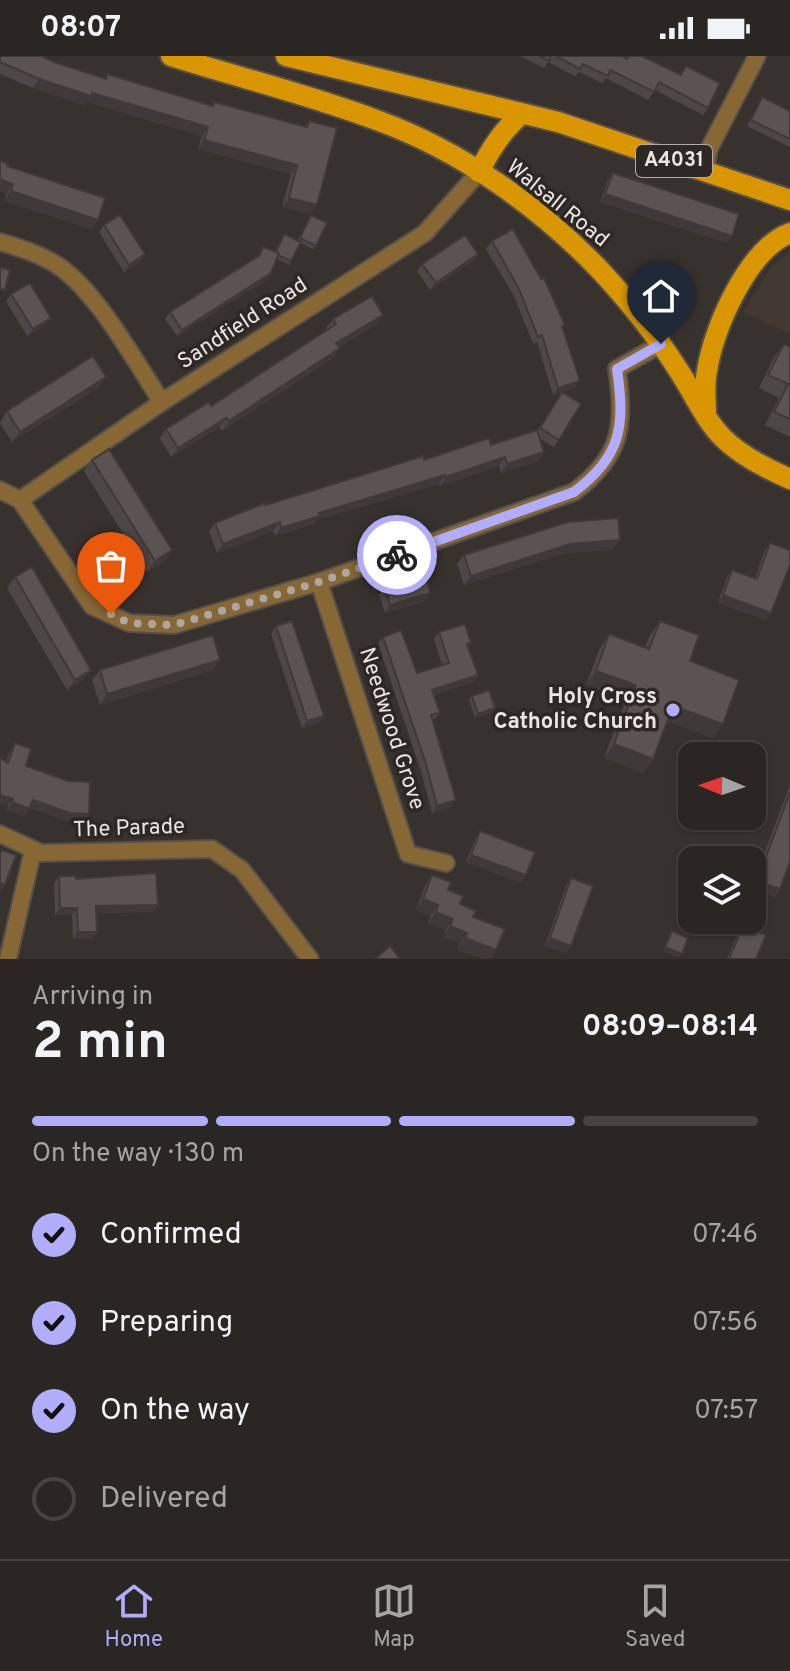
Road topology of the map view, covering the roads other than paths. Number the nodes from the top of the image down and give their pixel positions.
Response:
1 (171, 56) edge
2 (286, 56) edge
3 (757, 56) edge
4 (522, 114) junction
5 (705, 171) junction
6 (479, 172) junction
7 (790, 200) edge
8 (790, 233) edge
9 (0, 242) edge
10 (661, 344) junction
11 (162, 402) junction
12 (706, 415) junction
13 (790, 479) edge
14 (0, 490) edge
15 (20, 500) junction
16 (319, 582) junction
17 (0, 834) edge
18 (33, 850) junction
19 (446, 863) dead end
20 (8, 959) edge
21 (310, 959) edge

1 - 6 main road, Walsall Road
2 - 4 main road, A4031
3 - 5 street
4 - 5 main road, A4031
4 - 6 main road
5 - 7 main road, A4031
6 - 10 main road, Walsall Road
6 - 11 street, Sandfield Road
8 - 12 main road
9 - 11 street
10 - 12 main road, Walsall Road
10 - 16 street
11 - 15 street, Sandfield Road
12 - 13 main road, Walsall Road
14 - 15 street
15 - 16 street
16 - 19 street, Needwood Grove
17 - 18 street, The Parade
18 - 20 street
18 - 21 street, The Parade

